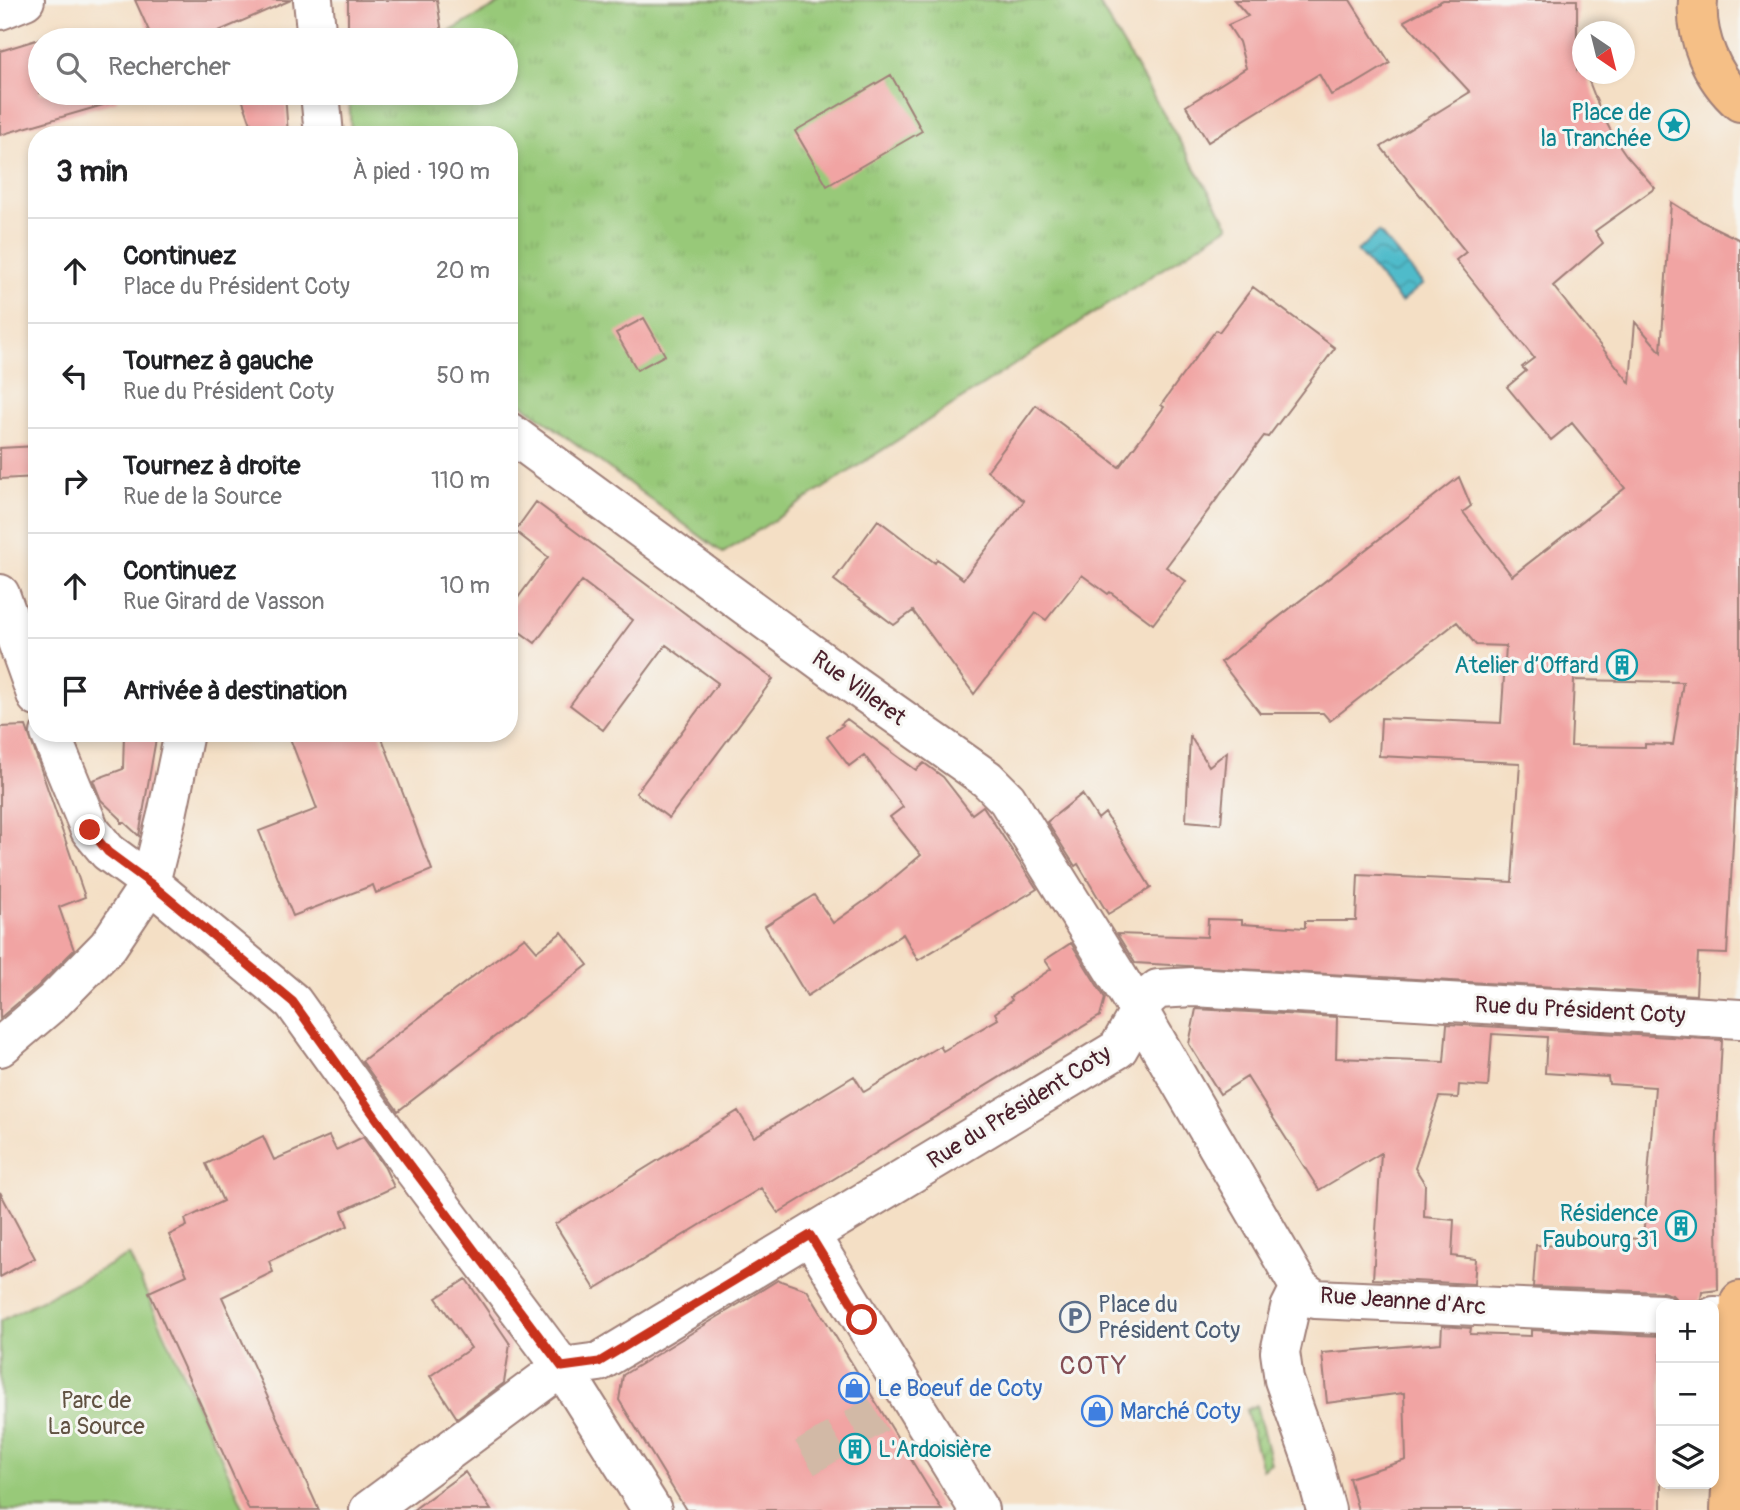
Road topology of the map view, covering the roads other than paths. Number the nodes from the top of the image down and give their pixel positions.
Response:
1 (25, 0) edge
2 (313, 0) edge
3 (1698, 0) edge
4 (0, 10) edge
5 (316, 28) edge
6 (1740, 102) edge
7 (321, 105) edge
8 (323, 126) edge
9 (518, 439) edge
10 (0, 594) edge
11 (28, 672) edge
12 (54, 742) edge
13 (182, 742) edge
14 (150, 883) junction
15 (1139, 1011) junction
16 (1740, 1019) edge
17 (0, 1046) edge
18 (810, 1235) junction
19 (1300, 1288) junction
20 (1740, 1301) edge
21 (1656, 1314) edge
22 (1719, 1316) edge
23 (1739, 1318) edge
24 (562, 1367) junction
25 (369, 1510) edge
26 (652, 1510) edge
27 (979, 1510) edge
28 (1326, 1510) edge
29 (1730, 1510) edge

1 - 4 street
2 - 5 street
3 - 6 main road
7 - 8 street
9 - 15 street, Rue Villeret
10 - 11 street
12 - 14 street
13 - 14 street
14 - 17 street
14 - 24 street
15 - 16 street, Rue du Président Coty
15 - 18 street, Rue du Président Coty
15 - 19 street, Rue Jeanne d'Arc
18 - 24 street, Rue du Président Coty
18 - 27 street
19 - 21 street, Rue Jeanne d'Arc
19 - 28 street
20 - 23 main road
22 - 23 street
23 - 29 main road
24 - 25 street, Rue du Président Coty
24 - 26 street

